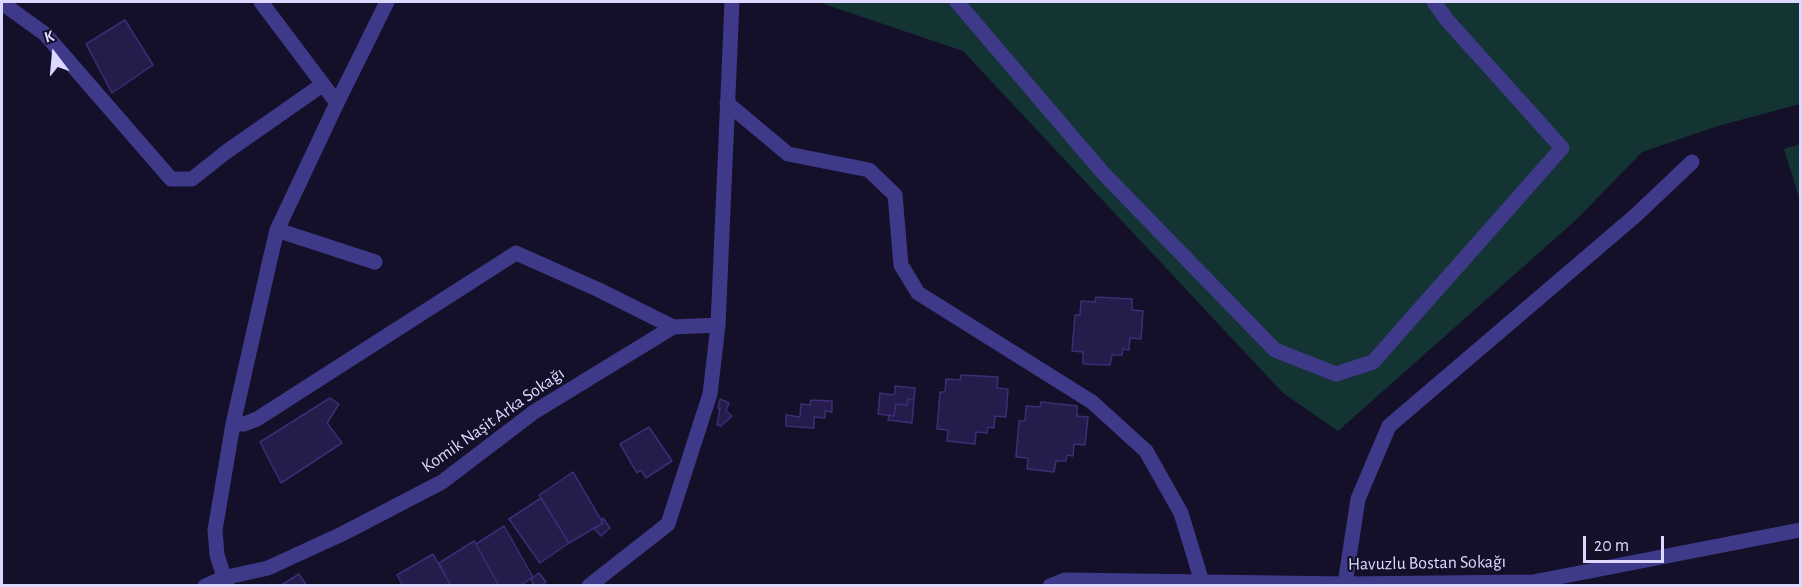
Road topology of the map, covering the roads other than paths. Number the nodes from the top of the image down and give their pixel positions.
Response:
1 (261, 2) edge
2 (387, 2) edge
3 (732, 2) edge
4 (957, 2) edge
5 (1434, 2) edge
6 (2, 3) edge
7 (322, 85) junction
8 (337, 103) junction
9 (727, 103) junction
10 (1692, 162) dead end
11 (277, 230) junction
12 (375, 262) dead end
13 (718, 325) junction
14 (673, 327) junction
15 (233, 424) junction
16 (1800, 530) edge
17 (225, 582) edge
18 (1202, 582) junction
19 (1346, 584) edge
20 (205, 585) edge
21 (589, 585) edge
22 (1050, 585) edge

1 - 7 street
2 - 8 street
3 - 9 street
4 - 5 street
6 - 7 street
7 - 8 street
8 - 11 street
9 - 13 street
9 - 18 street
10 - 19 street
11 - 12 street
11 - 15 street
13 - 14 street, Komik Naşit Arka Sokağı
13 - 21 street
14 - 15 street
14 - 17 street, Komik Naşit Arka Sokağı
15 - 17 street
16 - 19 street, Havuzlu Bostan Sokağı
17 - 20 street, Komik Naşit Arka Sokağı
18 - 19 street, Havuzlu Bostan Sokağı
18 - 22 street, Havuzlu Bostan Sokağı

